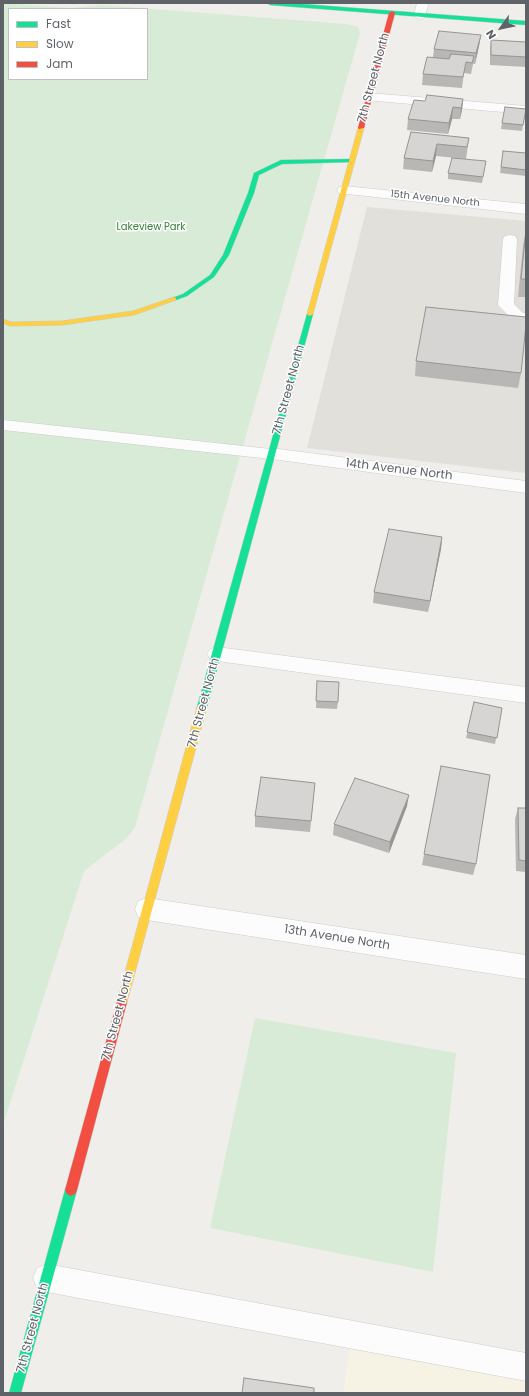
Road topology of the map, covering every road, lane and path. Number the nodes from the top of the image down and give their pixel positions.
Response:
1 (270, 3) edge
2 (422, 9) edge
3 (392, 13) junction
4 (526, 23) edge
5 (369, 98) junction
6 (526, 110) edge
7 (351, 161) junction
8 (344, 190) junction
9 (526, 209) edge
10 (510, 239) dead end
11 (526, 318) edge
12 (3, 321) edge
13 (3, 425) edge
14 (271, 454) junction
15 (526, 487) edge
16 (217, 654) junction
17 (526, 694) edge
18 (147, 908) junction
19 (526, 967) edge
20 (47, 1278) junction
21 (526, 1367) edge
22 (15, 1393) edge

1 - 3 street
2 - 3 street
2 - 4 street
3 - 5 street, 7th Street North
5 - 6 lane
5 - 7 street, 7th Street North
7 - 8 street, 7th Street North
7 - 12 street
8 - 9 street, 15th Avenue North
8 - 14 street, 7th Street North
10 - 11 lane
13 - 14 lane
14 - 15 street, 14th Avenue North
14 - 16 street, 7th Street North
16 - 17 lane
16 - 18 street, 7th Street North
18 - 19 street, 13th Avenue North
18 - 20 street, 7th Street North
20 - 21 lane
20 - 22 street, 7th Street North

